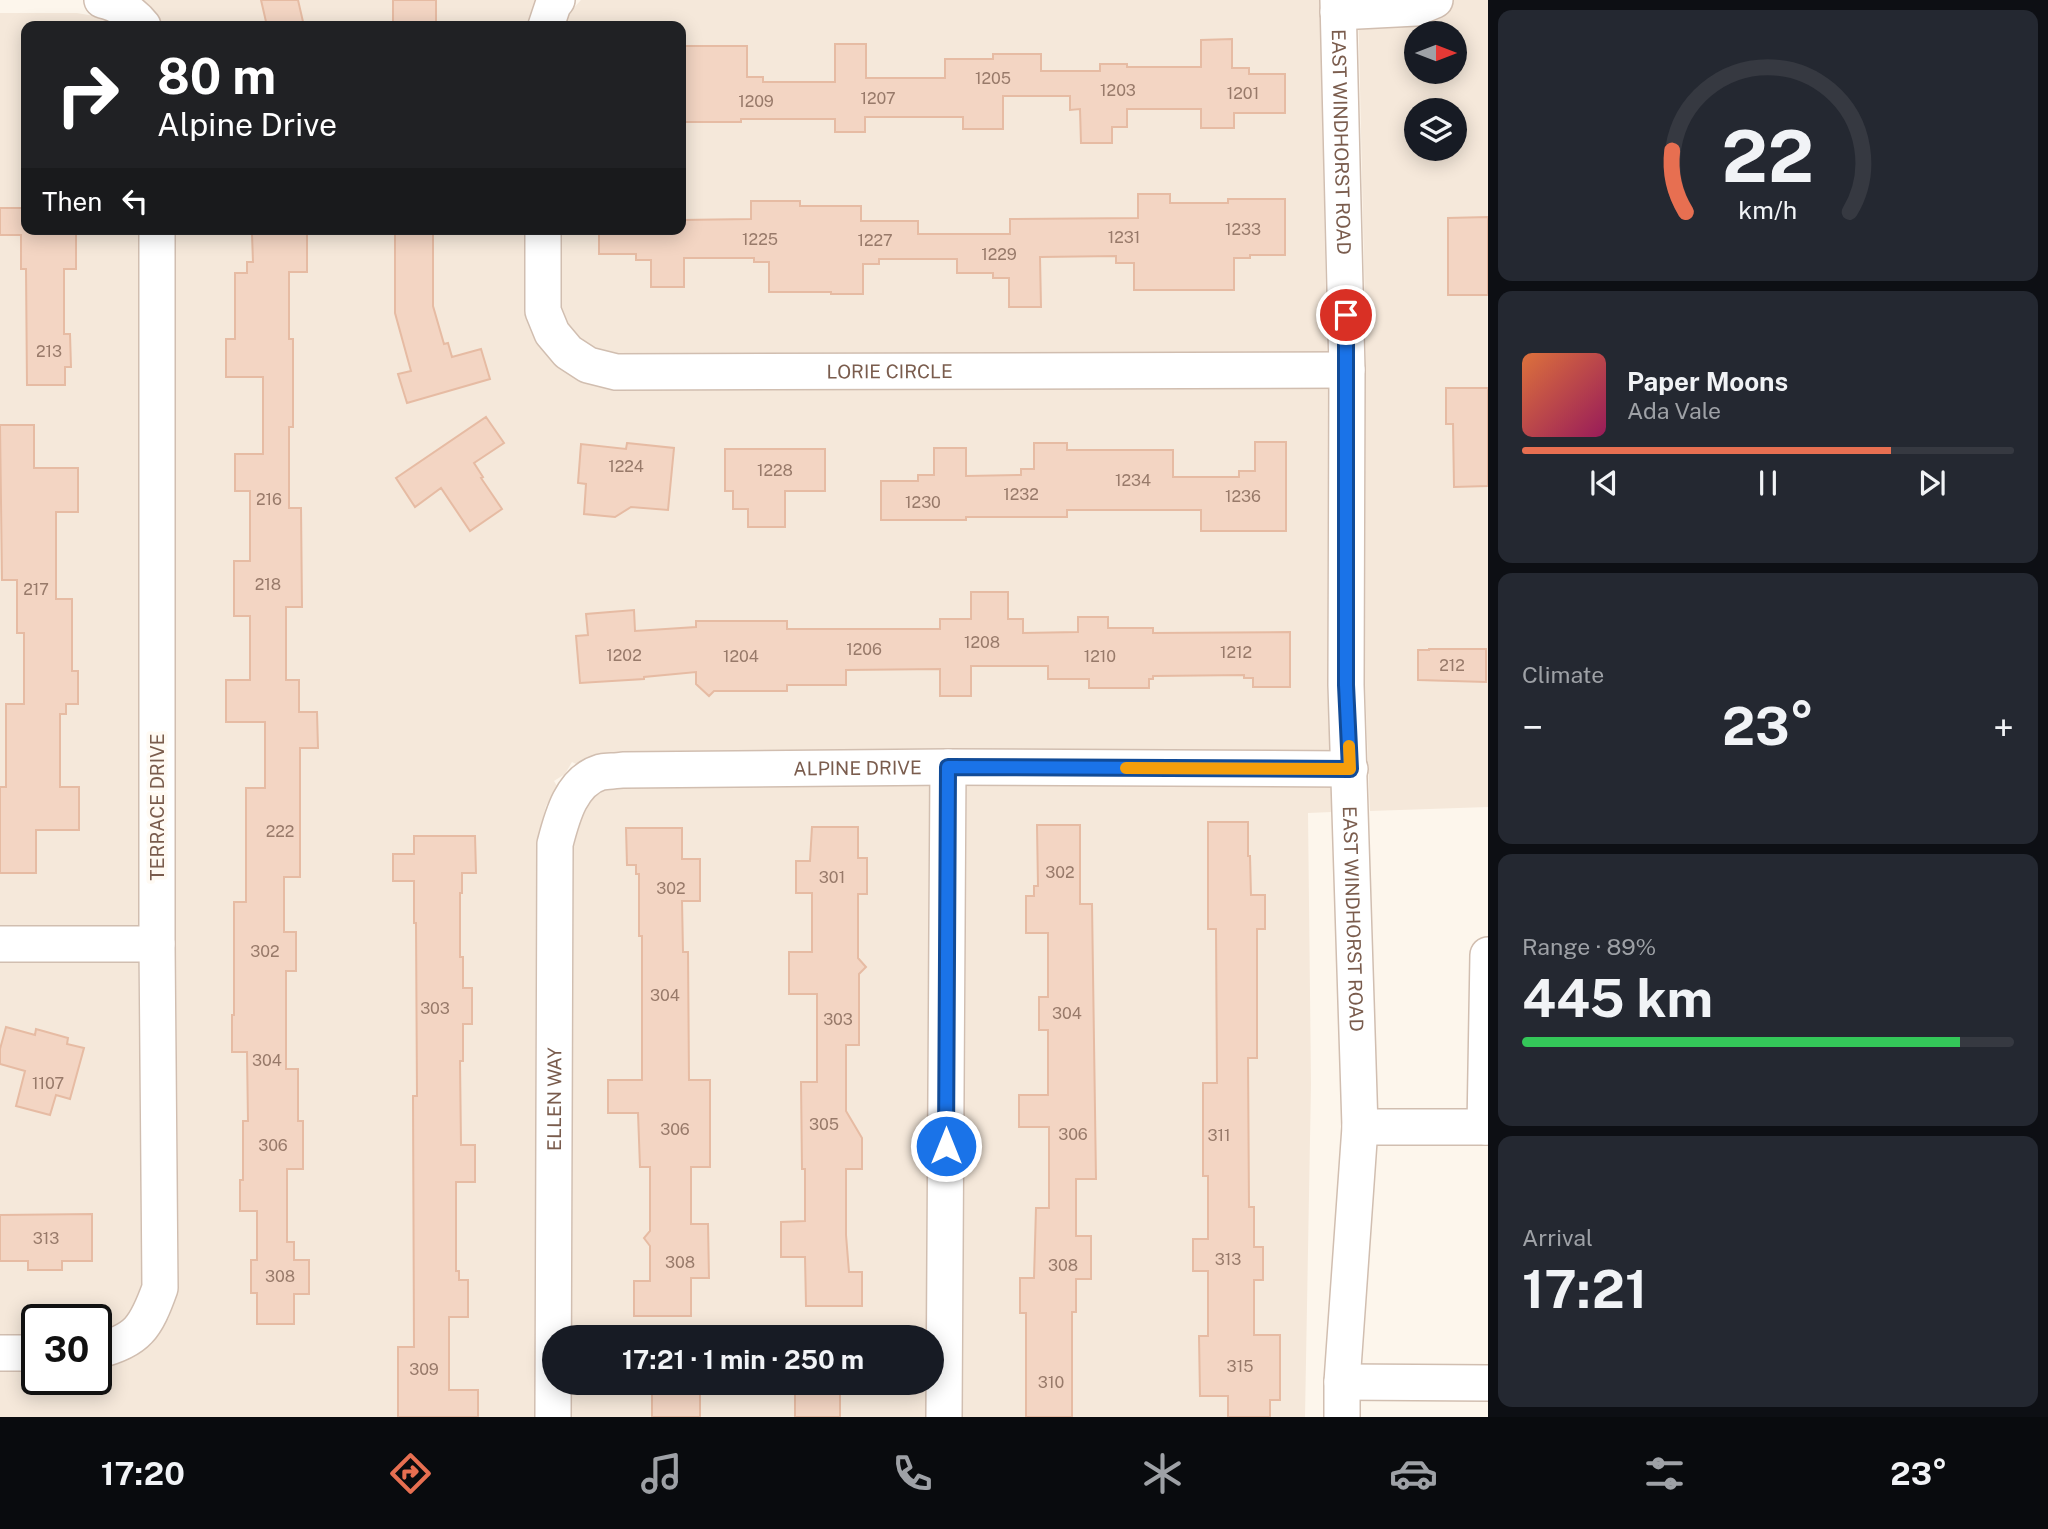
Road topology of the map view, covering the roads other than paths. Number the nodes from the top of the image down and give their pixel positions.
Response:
1 (102, 0) edge
2 (557, 0) edge
3 (1435, 0) edge
4 (1338, 6) edge
5 (139, 21) edge
6 (548, 21) edge
7 (157, 235) edge
8 (544, 235) edge
9 (1347, 370) junction
10 (948, 767) junction
11 (1350, 769) junction
12 (580, 785) joint
13 (0, 944) edge
14 (157, 944) junction
15 (1488, 955) edge
16 (1360, 1126) junction
17 (1487, 1127) edge
18 (112, 1347) edge
19 (0, 1353) edge
20 (21, 1353) edge
21 (1342, 1382) junction
22 (1488, 1383) edge
23 (553, 1417) edge
24 (944, 1417) edge
25 (1342, 1417) edge

1 - 5 street
2 - 6 street
3 - 4 street
4 - 9 street, EAST WINDHORST ROAD
7 - 14 street, TERRACE DRIVE
8 - 9 street, LORIE CIRCLE
9 - 11 street, EAST WINDHORST ROAD
10 - 11 street, ALPINE DRIVE
10 - 12 street, ALPINE DRIVE
10 - 24 street
11 - 16 street, EAST WINDHORST ROAD
12 - 23 street, ELLEN WAY
13 - 14 street
14 - 18 street, TERRACE DRIVE
15 - 17 street
16 - 17 street
16 - 21 street, EAST WINDHORST ROAD
19 - 20 street
21 - 22 street
21 - 25 street, EAST WINDHORST ROAD

